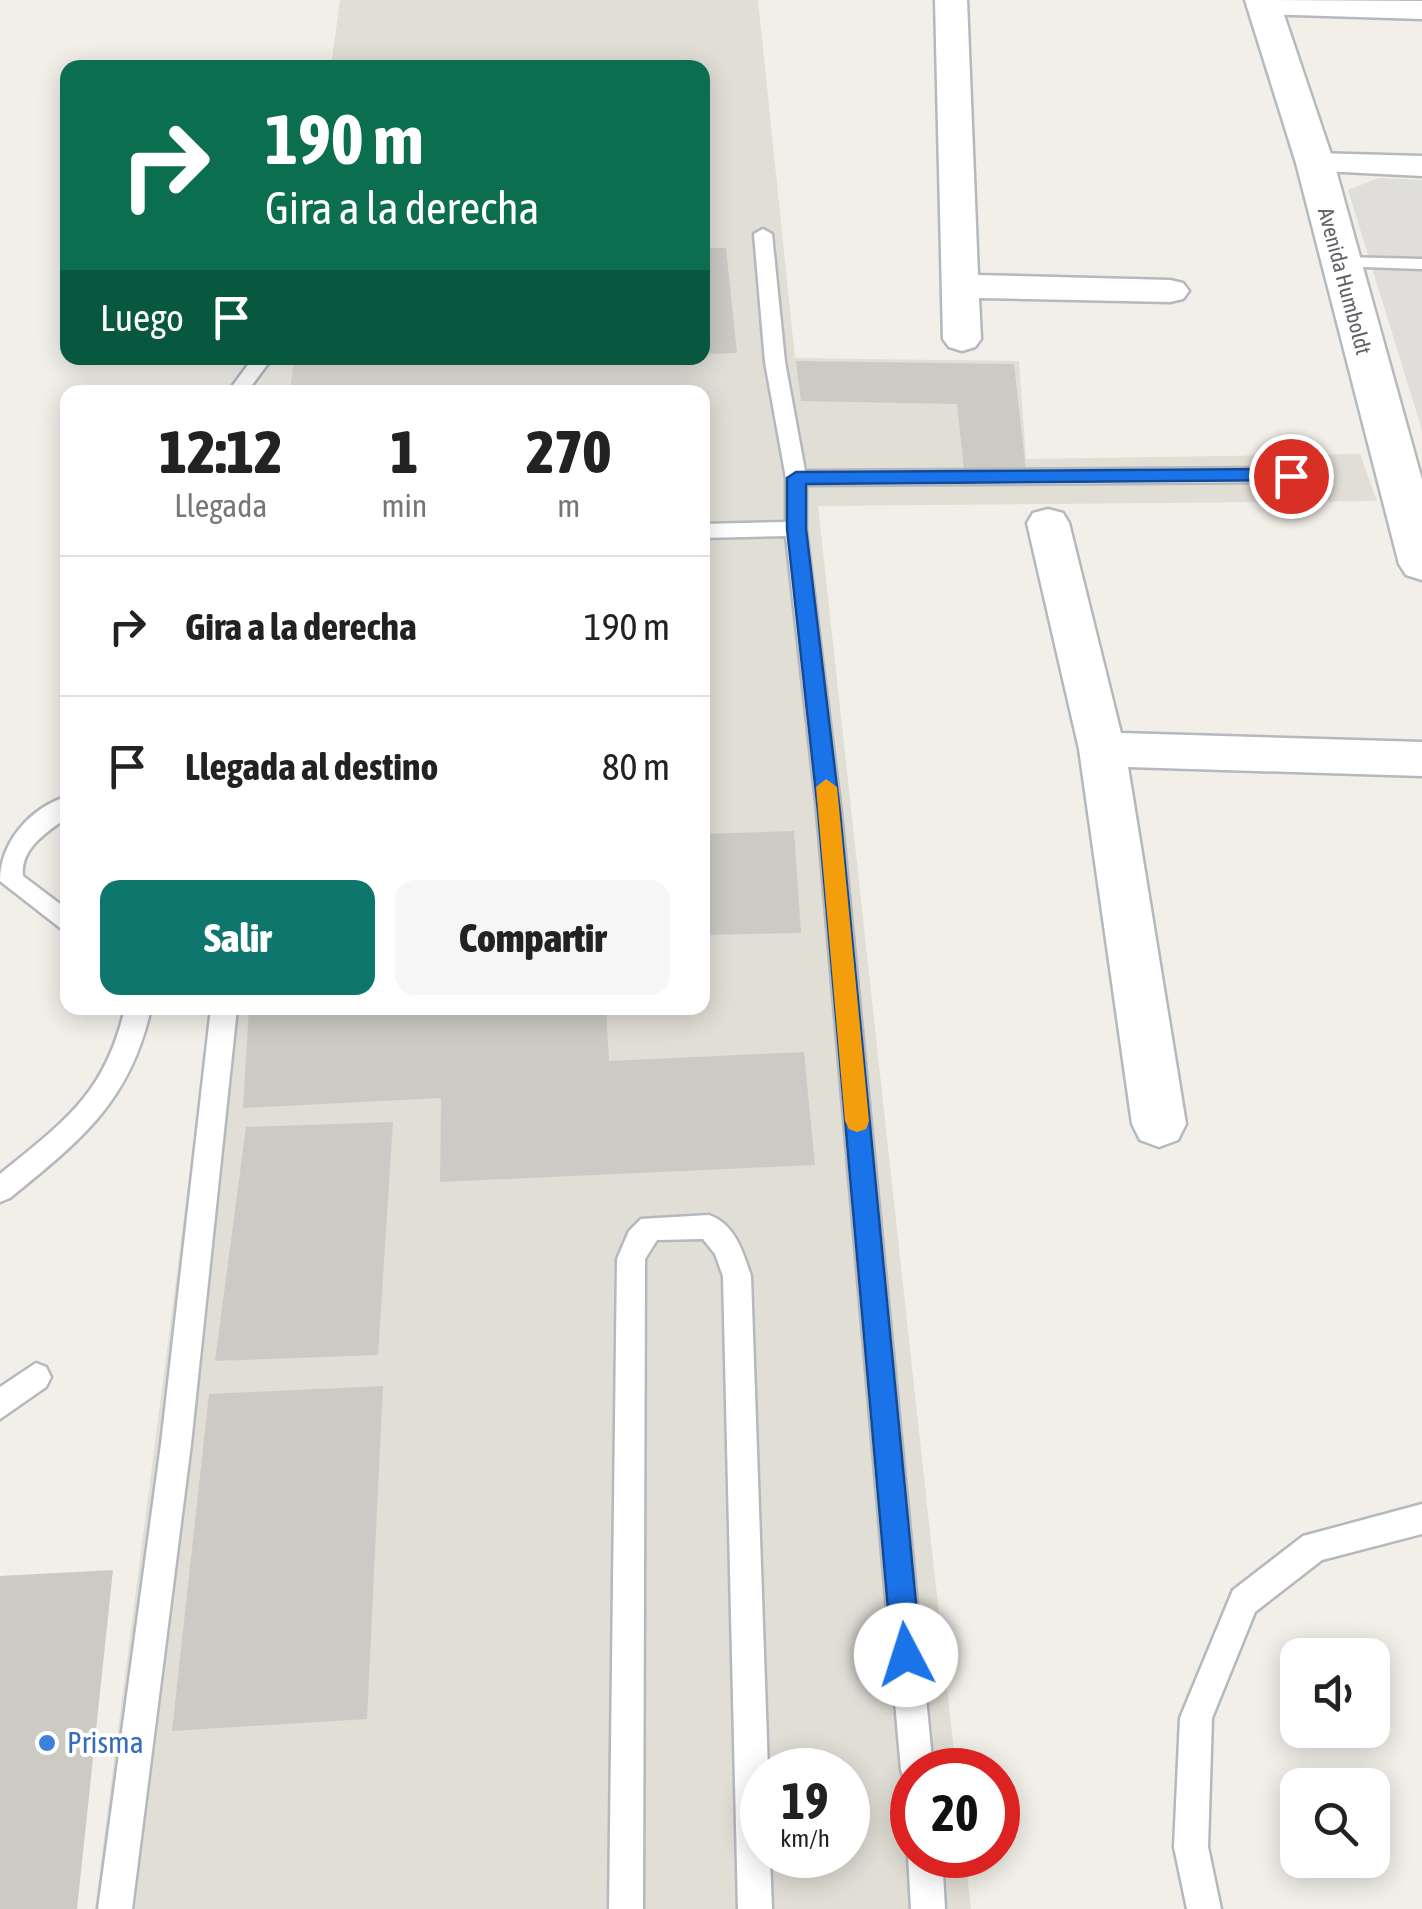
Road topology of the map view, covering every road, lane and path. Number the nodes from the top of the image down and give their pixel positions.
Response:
1 (951, 0) edge
2 (1263, 2) edge
3 (1422, 10) edge
4 (1315, 163) junction
5 (1422, 166) edge
6 (763, 234) dead end
7 (1340, 262) junction
8 (1422, 264) edge
9 (960, 286) junction
10 (1170, 291) dead end
11 (962, 339) dead end
12 (1291, 476) dead end
13 (796, 478) junction
14 (1048, 523) dead end
15 (796, 529) junction
16 (710, 531) edge
17 (1422, 564) edge
18 (1102, 749) junction
19 (1422, 759) edge
20 (60, 811) edge
21 (60, 918) edge
22 (137, 1015) edge
23 (223, 1015) edge
24 (1158, 1124) dead end
25 (0, 1190) edge
26 (36, 1377) dead end
27 (0, 1405) edge
28 (1422, 1518) edge
29 (915, 1748) edge
30 (926, 1878) edge
31 (115, 1909) edge
32 (626, 1909) edge
33 (756, 1909) edge
34 (928, 1909) edge
35 (1204, 1909) edge

1 - 9 street
2 - 3 street
2 - 4 street, Avenida Humboldt
4 - 5 street
4 - 7 street, Avenida Humboldt
6 - 13 lane
7 - 8 lane
7 - 17 street, Avenida Humboldt
9 - 10 street
9 - 11 street
12 - 13 lane
13 - 15 lane
14 - 18 street
15 - 16 lane
15 - 29 lane
18 - 19 street
18 - 24 street
20 - 21 lane
22 - 25 lane
23 - 31 lane
26 - 27 lane
28 - 35 lane
30 - 34 lane
32 - 33 lane

